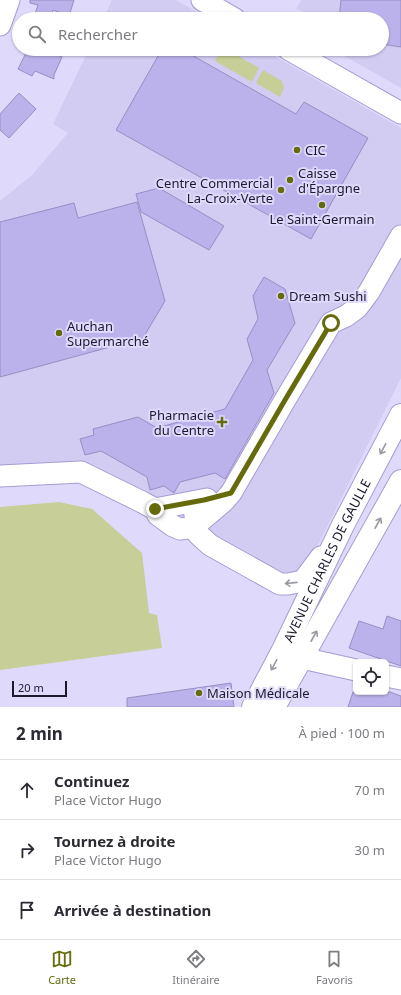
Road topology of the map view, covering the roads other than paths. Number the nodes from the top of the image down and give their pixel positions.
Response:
1 (9, 0) edge
2 (207, 1) edge
3 (224, 12) edge
4 (0, 25) edge
5 (300, 56) edge
6 (401, 113) edge
7 (401, 236) edge
8 (401, 415) edge
9 (0, 476) edge
10 (401, 481) edge
11 (231, 493) junction
12 (193, 502) junction
13 (155, 509) junction
14 (196, 524) junction
15 (343, 525) junction
16 (302, 658) junction
17 (353, 669) edge
18 (389, 677) edge
19 (401, 679) edge
20 (253, 707) edge
21 (274, 707) edge

1 - 4 street
2 - 3 street
5 - 6 street
7 - 11 street
8 -> 15 main road, AVENUE CHARLES DE GAULLE
9 - 13 street
16 -> 10 main road, AVENUE CHARLES DE GAULLE
11 - 12 street
11 - 14 street
12 - 13 street
12 - 14 street
13 - 14 street
15 -> 14 street
15 -> 20 main road, AVENUE CHARLES DE GAULLE
16 - 17 street
16 - 21 main road, AVENUE CHARLES DE GAULLE
18 - 19 street

